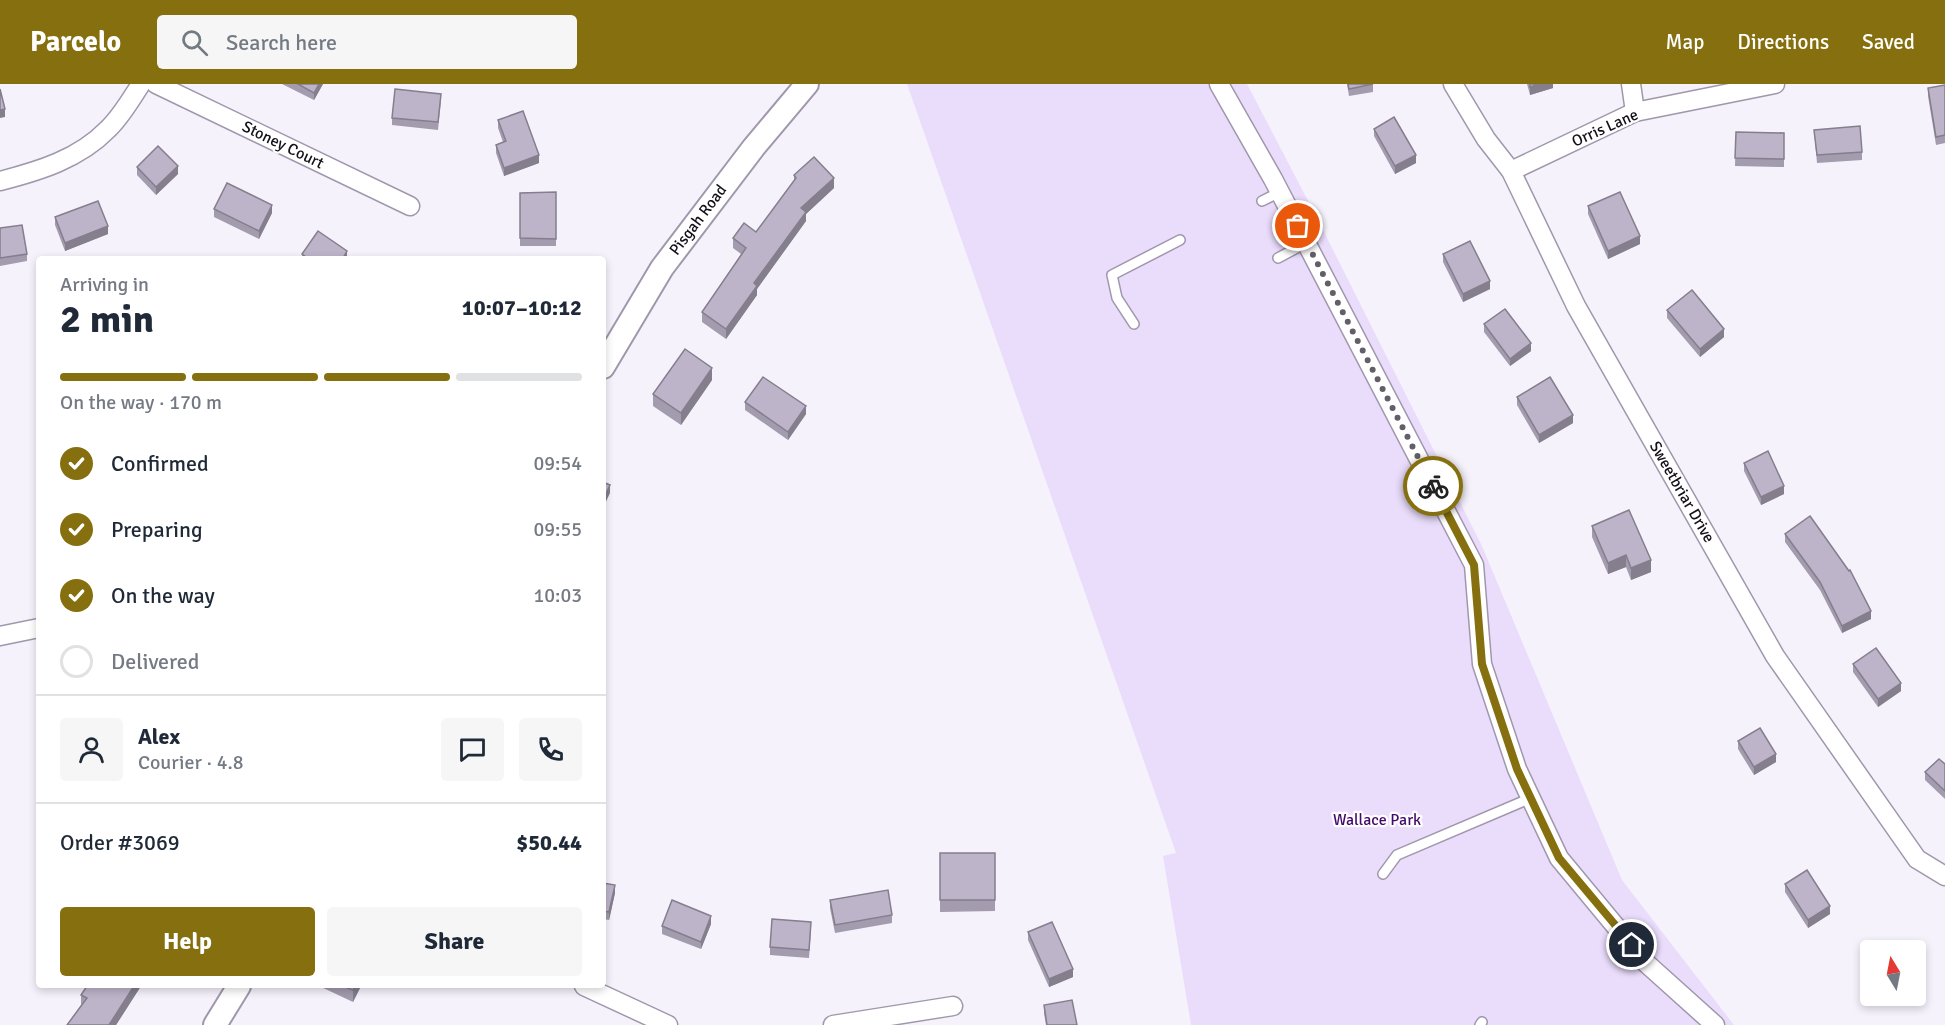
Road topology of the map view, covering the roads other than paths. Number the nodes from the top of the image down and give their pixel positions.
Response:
1 (141, 84) edge
2 (156, 84) edge
3 (807, 84) edge
4 (1219, 84) edge
5 (1452, 84) edge
6 (1631, 84) edge
7 (1775, 84) edge
8 (1635, 112) junction
9 (1511, 171) junction
10 (0, 181) edge
11 (1280, 192) junction
12 (1262, 201) dead end
13 (410, 206) dead end
14 (1180, 240) dead end
15 (1306, 243) junction
16 (1278, 258) dead end
17 (1134, 324) dead end
18 (606, 362) edge
19 (36, 629) edge
20 (0, 636) edge
21 (1531, 798) junction
22 (1383, 874) dead end
23 (1945, 876) edge
24 (238, 988) edge
25 (588, 988) edge
26 (952, 1006) dead end
27 (215, 1025) edge
28 (668, 1025) edge
29 (833, 1025) edge
30 (1715, 1025) edge

1 - 10 street
2 - 13 street, Stoney Court
3 - 18 street, Pisgah Road
4 - 11 street
5 - 9 street, Sweetbriar Drive
6 - 8 street
7 - 8 street, Orris Lane
8 - 9 street, Orris Lane
9 - 23 street, Sweetbriar Drive
11 - 12 lane
11 - 15 street
14 - 17 lane
15 - 16 lane
15 - 21 street
19 - 20 street
21 - 22 lane
21 - 30 street
24 - 27 street
25 - 28 street
26 - 29 street

